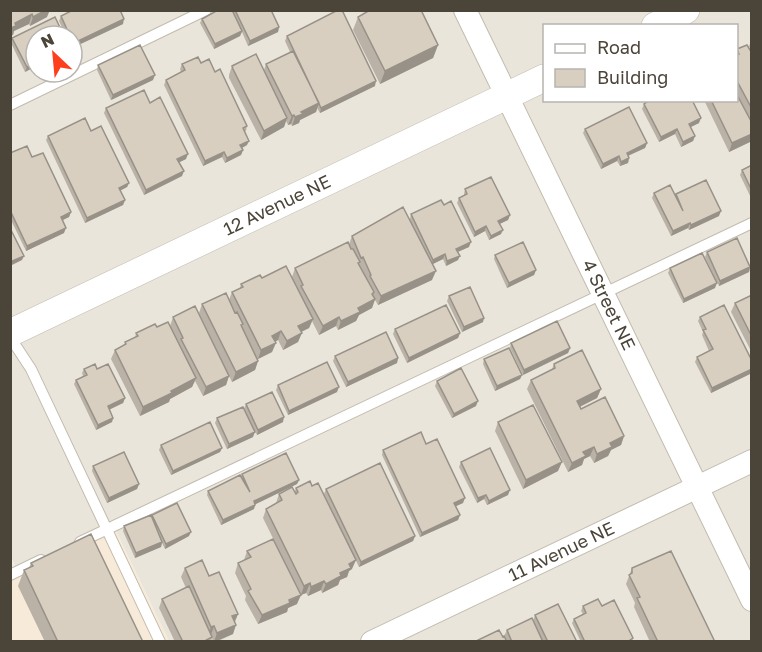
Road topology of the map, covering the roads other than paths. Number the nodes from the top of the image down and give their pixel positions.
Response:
1 (206, 10) edge
2 (465, 10) edge
3 (686, 10) edge
4 (659, 24) edge
5 (543, 78) edge
6 (506, 96) junction
7 (10, 105) edge
8 (752, 223) edge
9 (602, 295) junction
10 (10, 335) edge
11 (752, 461) edge
12 (696, 487) junction
13 (106, 530) junction
14 (75, 545) edge
15 (53, 555) edge
16 (10, 574) edge
17 (752, 600) edge
18 (159, 642) edge
19 (372, 642) edge

1 - 7 lane
2 - 6 street, 4 Street NE
3 - 4 street
5 - 6 street, 12 Avenue NE
6 - 9 street, 4 Street NE
6 - 10 street, 12 Avenue NE
8 - 9 lane
9 - 12 street, 4 Street NE
9 - 13 lane
10 - 13 lane
11 - 12 street, 11 Avenue NE
12 - 17 street, 4 Street NE
12 - 19 street, 11 Avenue NE
13 - 14 lane
13 - 18 lane
15 - 16 lane

